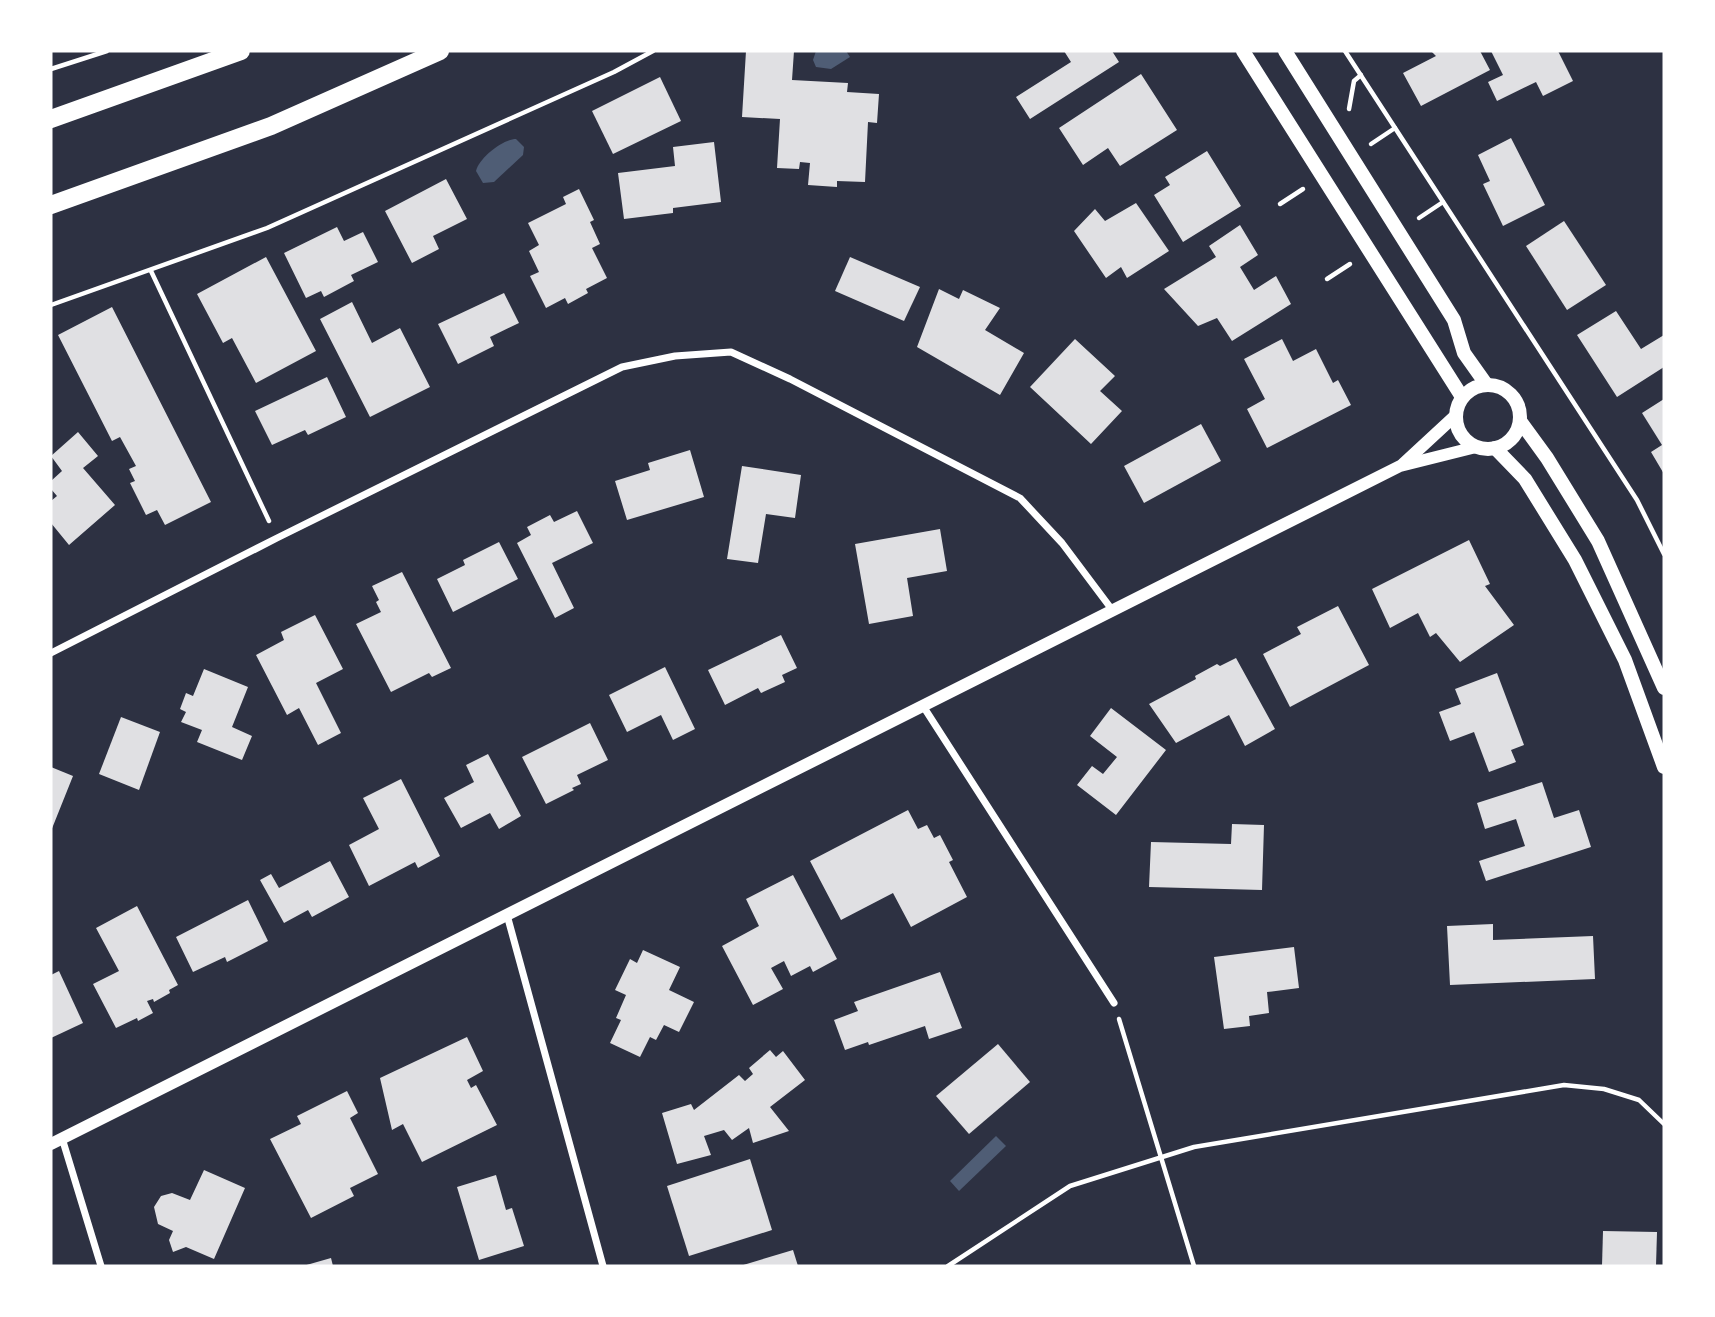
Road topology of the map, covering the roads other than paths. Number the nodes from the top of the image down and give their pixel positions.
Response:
1 (241, 51) edge
2 (440, 51) edge
3 (1243, 51) edge
4 (1285, 51) edge
5 (51, 119) edge
6 (51, 205) edge
7 (1486, 384) junction
8 (1462, 397) junction
9 (1456, 415) junction
10 (1520, 421) junction
11 (1476, 446) junction
12 (1495, 448) junction
13 (1400, 466) junction
14 (1113, 611) junction
15 (51, 653) edge
16 (1664, 688) edge
17 (923, 706) junction
18 (1664, 767) edge
19 (507, 915) junction
20 (1114, 1003) road end
21 (57, 1141) edge
22 (101, 1266) edge
23 (603, 1266) edge

1 - 5 main road
2 - 6 main road
3 - 8 main road
4 - 7 main road
7 - 8 main road
7 - 10 main road
8 - 9 main road
9 - 11 main road
9 - 13 street
10 - 12 main road
10 - 16 main road
11 - 12 main road
11 - 13 street
12 - 18 main road
13 - 14 street
14 - 15 street
14 - 17 street
17 - 19 street
17 - 20 street
19 - 21 street
19 - 23 street
21 - 22 street

